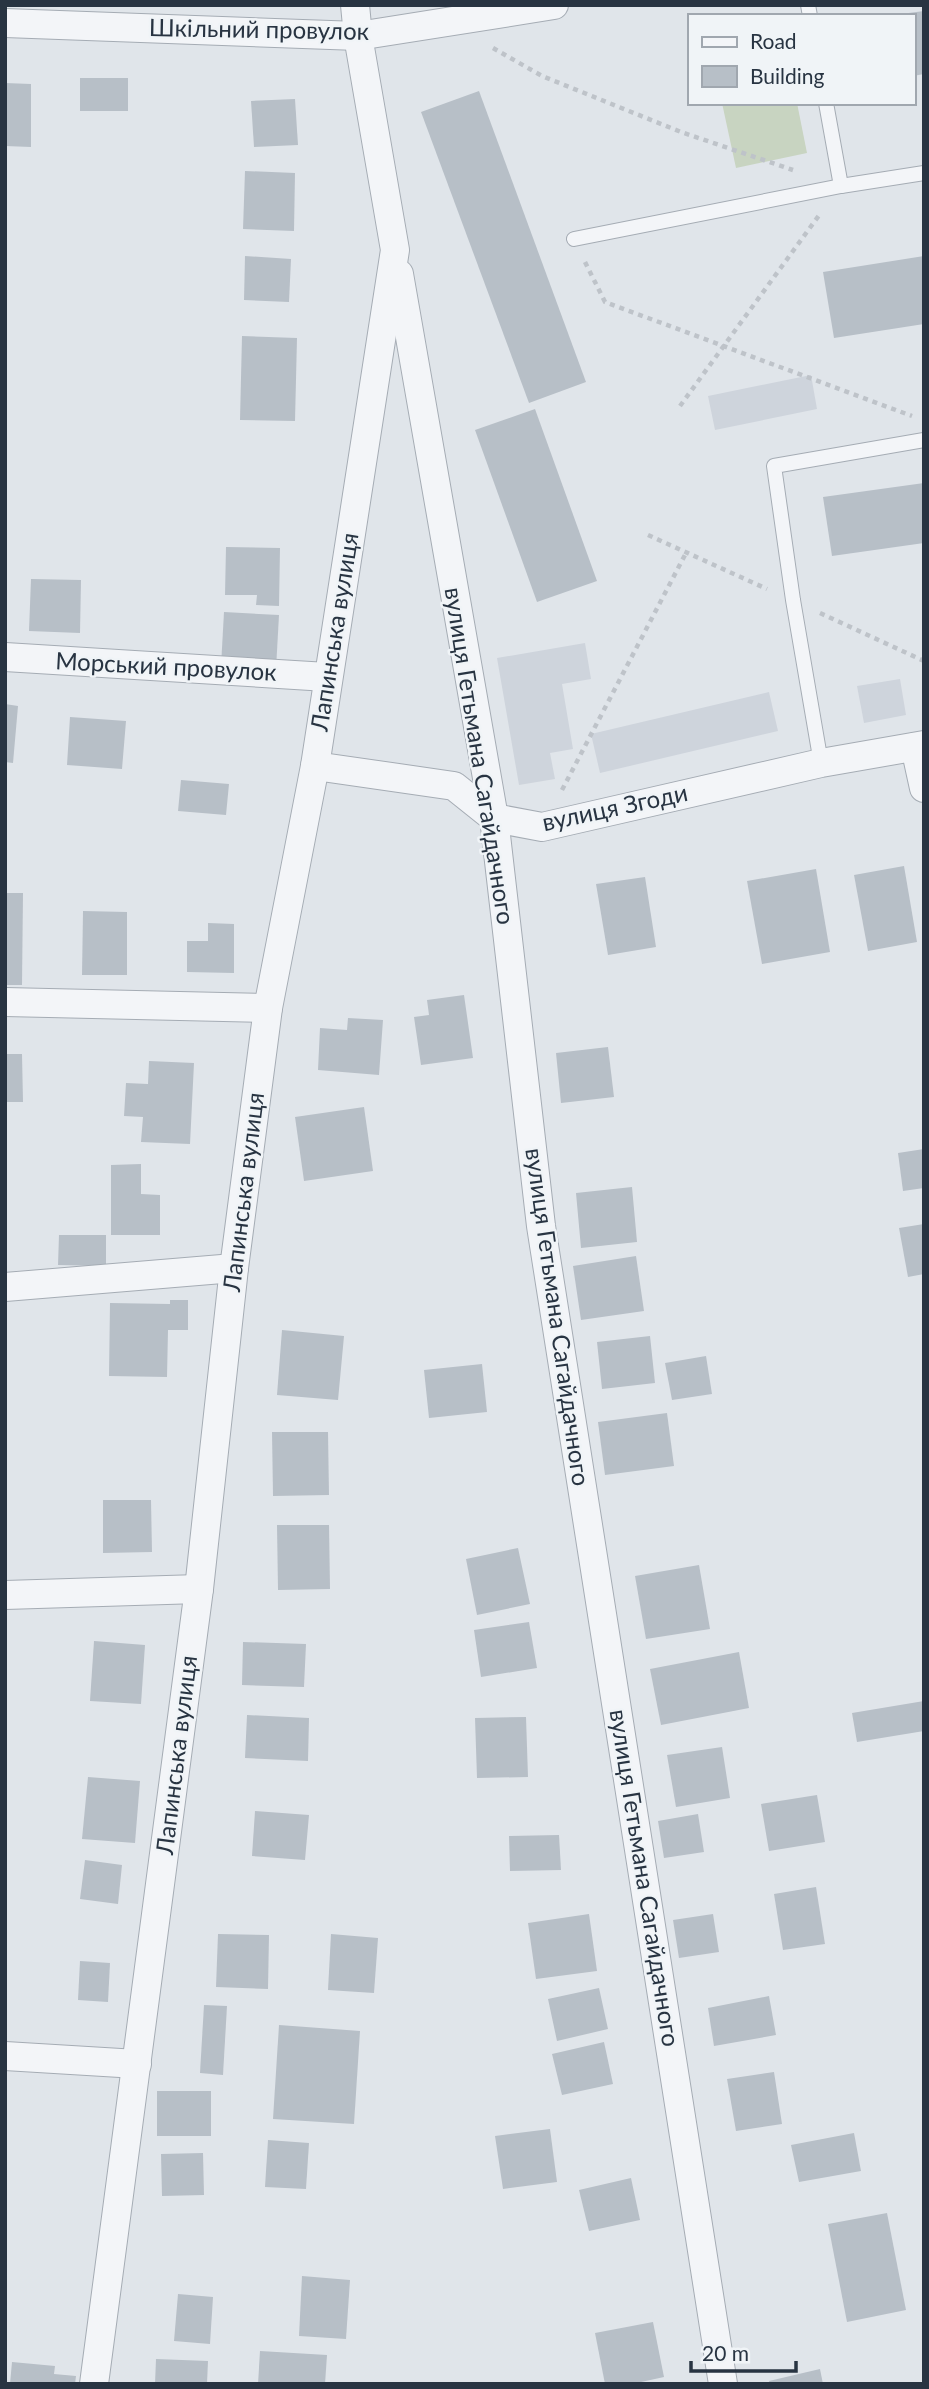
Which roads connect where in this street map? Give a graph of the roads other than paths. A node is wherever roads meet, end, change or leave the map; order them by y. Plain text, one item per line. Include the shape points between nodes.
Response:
1 (355, 5) edge
2 (554, 5) edge
3 (5, 23) edge
4 (358, 36) junction
5 (826, 105) edge
6 (924, 173) edge
7 (841, 186) junction
8 (574, 239) road end
9 (395, 250) junction
10 (924, 440) edge
11 (5, 657) edge
12 (327, 677) junction
13 (919, 746) edge
14 (821, 763) junction
15 (315, 766) junction
16 (924, 788) edge
17 (494, 818) junction
18 (5, 1002) edge
19 (268, 1008) junction
20 (234, 1268) junction
21 (5, 1287) edge
22 (199, 1589) junction
23 (5, 1595) edge
24 (5, 2056) edge
25 (137, 2064) junction
26 (94, 2384) edge
27 (723, 2384) edge

1 - 4 street, Лапинська вулиця
2 - 4 street, Шкільний провулок
3 - 4 street, Шкільний провулок
4 - 9 street, Лапинська вулиця
5 - 7 lane
6 - 7 lane
7 - 8 lane
9 - 12 street, Лапинська вулиця
9 - 17 street, вулиця Гетьмана Сагайдачного
10 - 14 lane via 774,466
11 - 12 street, Морський провулок
12 - 15 street, Лапинська вулиця
13 - 14 street, вулиця Згоди
13 - 16 street
14 - 17 street, вулиця Згоди via 542,828
15 - 17 street, вулиця Згоди via 454,786
15 - 19 street, Лапинська вулиця
17 - 27 street, вулиця Гетьмана Сагайдачного via 541,1226
18 - 19 street
19 - 20 street, Лапинська вулиця
20 - 21 street
20 - 22 street, Лапинська вулиця
22 - 23 street
22 - 25 street, Лапинська вулиця
24 - 25 street
25 - 26 street, Лапинська вулиця

